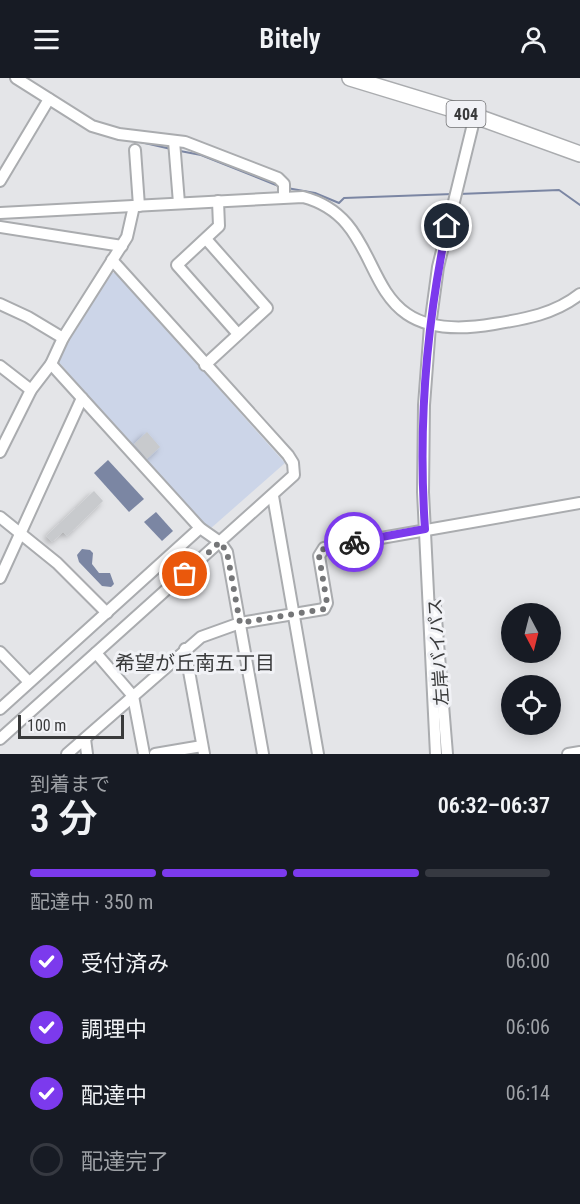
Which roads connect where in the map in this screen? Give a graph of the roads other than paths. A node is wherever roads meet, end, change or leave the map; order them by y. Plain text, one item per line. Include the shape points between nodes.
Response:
1 (16, 78) edge
2 (344, 78) edge
3 (354, 79) edge
4 (49, 99) junction
5 (475, 116) junction
6 (174, 141) junction
7 (135, 150) dead end
8 (580, 154) edge
9 (0, 181) edge
10 (284, 196) junction
11 (218, 201) junction
12 (179, 203) junction
13 (136, 206) junction
14 (0, 213) edge
15 (0, 227) edge
16 (206, 239) junction
17 (122, 246) junction
18 (112, 260) junction
19 (580, 294) edge
20 (0, 304) edge
21 (429, 326) junction
22 (238, 334) junction
23 (63, 338) junction
24 (51, 364) junction
25 (205, 365) junction
26 (0, 366) edge
27 (31, 390) junction
28 (82, 398) junction
29 (0, 452) edge
30 (273, 496) junction
31 (580, 503) edge
32 (0, 518) edge
33 (200, 528) junction
34 (425, 529) junction
35 (20, 534) junction
36 (220, 542) junction
37 (427, 549) junction
38 (0, 578) edge
39 (107, 613) junction
40 (294, 614) junction
41 (240, 623) junction
42 (185, 649) junction
43 (0, 652) edge
44 (96, 653) junction
45 (29, 682) junction
46 (134, 696) junction
47 (0, 709) edge
48 (0, 739) edge
49 (85, 739) junction
50 (203, 750) edge
51 (580, 752) edge
52 (68, 754) edge
53 (87, 754) edge
54 (144, 754) edge
55 (155, 754) edge
56 (263, 754) edge
57 (318, 754) edge
58 (436, 754) edge
59 (447, 754) edge
60 (568, 754) edge

1 - 4 street
2 - 3 street
3 - 5 highway, 404
4 - 6 street via 79,120 99,128
4 - 9 street
5 - 8 highway, 404
5 - 21 street, 左岸バイパス via 452,201
6 - 10 street via 204,148 278,178 284,184
6 - 12 street
7 - 13 street
10 - 11 street
10 - 21 street via 318,201 339,213 390,299
11 - 12 street
11 - 16 street via 219,226
12 - 13 street
13 - 14 street
13 - 17 street
15 - 17 street
16 - 22 street via 177,265
16 - 22 street via 267,308
17 - 18 street
18 - 23 street
18 - 25 street
19 - 21 street via 553,310 512,321 454,329
20 - 23 street
21 - 34 street, 左岸バイパス via 422,445
22 - 25 street
23 - 24 street
24 - 27 street
24 - 28 street
25 - 30 street via 291,459 294,475
26 - 27 street
27 - 29 street
28 - 33 street
28 - 35 street
30 - 36 street
30 - 40 street
31 - 34 street
32 - 35 street
33 - 36 street
33 - 39 street
34 - 37 street, 左岸バイパス
34 - 40 street via 324,548 319,556 327,603 324,609
35 - 38 street
35 - 39 street via 57,563
36 - 41 street via 227,552
36 - 44 street
37 - 58 street, 左岸バイパス
37 - 59 street, 左岸バイパス
39 - 45 street
40 - 41 street
40 - 57 street
41 - 42 street via 209,633
41 - 56 street
42 - 46 street
42 - 50 street
43 - 45 street
44 - 46 street
44 - 48 street
45 - 47 street
46 - 49 street
46 - 54 street
49 - 52 street
49 - 53 street
50 - 55 street
51 - 60 street

